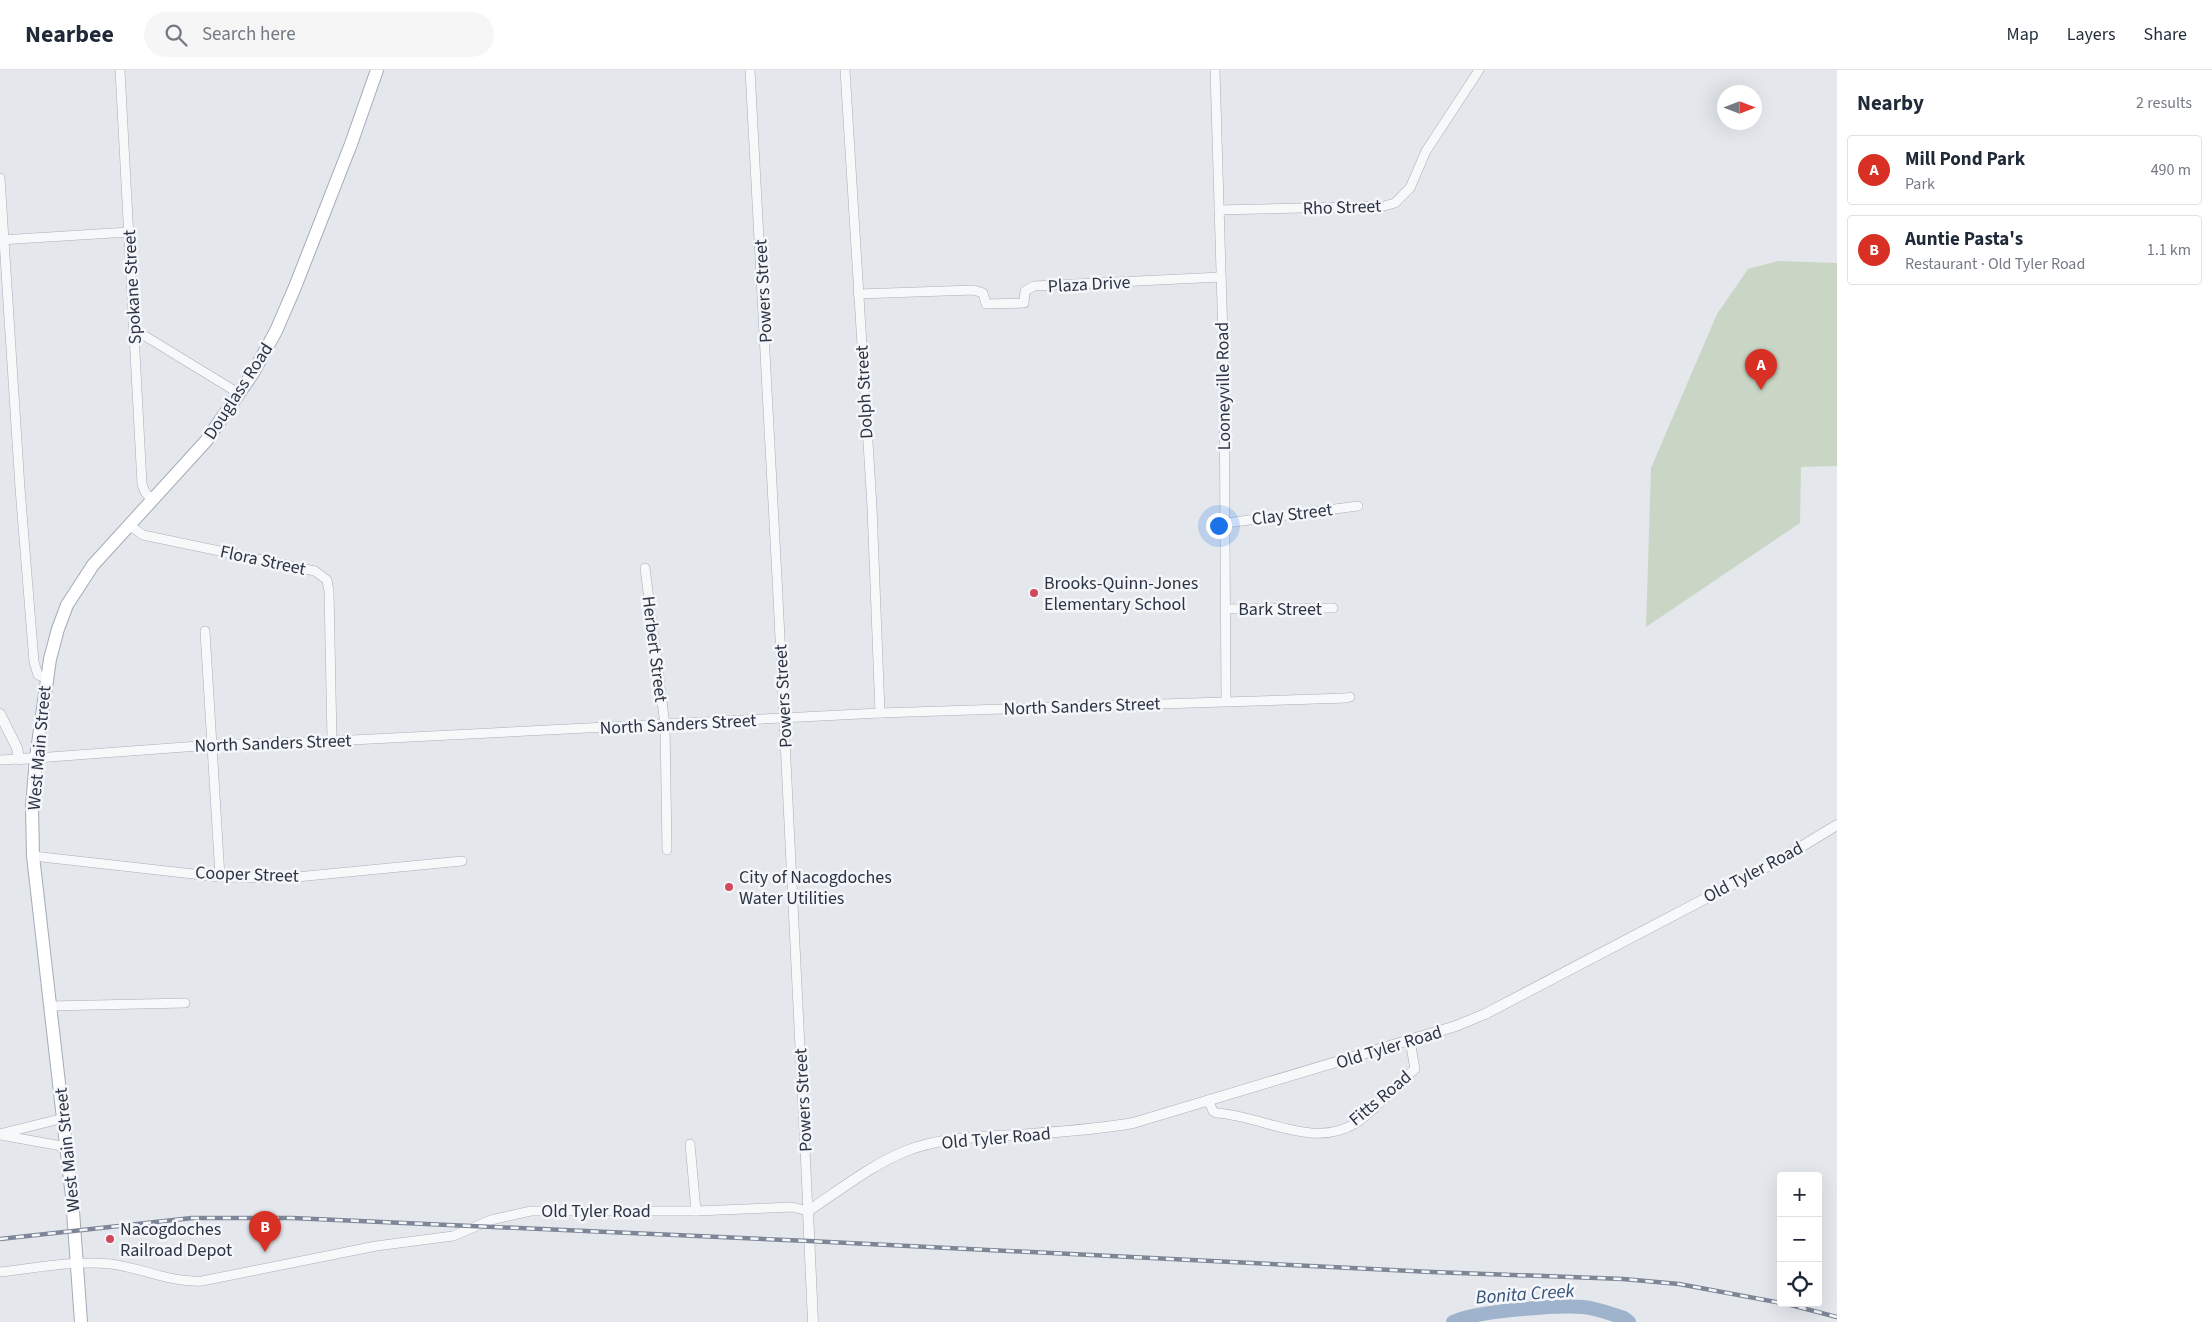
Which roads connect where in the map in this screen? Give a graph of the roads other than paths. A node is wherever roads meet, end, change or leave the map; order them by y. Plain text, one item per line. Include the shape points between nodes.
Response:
1 (120, 70) edge
2 (377, 70) edge
3 (750, 70) edge
4 (845, 70) edge
5 (1215, 70) edge
6 (1479, 70) edge
7 (0, 178) edge
8 (1219, 210) junction
9 (129, 232) junction
10 (2, 240) edge
11 (1221, 277) junction
12 (858, 294) junction
13 (135, 335) junction
14 (240, 394) junction
15 (152, 500) junction
16 (1358, 506) dead end
17 (1226, 523) junction
18 (129, 525) junction
19 (645, 568) dead end
20 (1333, 608) dead end
21 (1227, 609) junction
22 (205, 631) dead end
23 (47, 679) junction
24 (1350, 696) dead end
25 (1226, 701) junction
26 (0, 714) edge
27 (880, 714) junction
28 (783, 720) junction
29 (665, 725) junction
30 (332, 741) junction
31 (212, 745) junction
32 (36, 758) junction
33 (19, 759) junction
34 (0, 760) edge
35 (1837, 825) edge
36 (667, 850) dead end
37 (33, 856) junction
38 (462, 861) dead end
39 (220, 877) junction
40 (185, 1004) dead end
41 (50, 1006) junction
42 (1410, 1041) junction
43 (1208, 1100) junction
44 (64, 1118) junction
45 (0, 1134) edge
46 (690, 1144) dead end
47 (67, 1147) junction
48 (696, 1211) junction
49 (808, 1211) junction
50 (78, 1264) junction
51 (0, 1272) edge
52 (81, 1322) edge
53 (813, 1322) edge

1 - 9 street, Spokane Street
2 - 14 main road, Douglass Road via 285,312
3 - 28 street, Powers Street via 774,486
4 - 12 street, Dolph Street
5 - 8 street, Looneyville Road
6 - 8 street, Rho Street via 1426,151 1414,183 1395,203 1384,206
7 - 10 street, West Main Street
8 - 11 street, Looneyville Road
9 - 10 street
9 - 13 street, Spokane Street
10 - 23 street, West Main Street via 34,662 38,675
11 - 12 street, Plaza Drive via 1034,286 1025,291 1024,302 986,304 983,293 974,290
11 - 17 street, Looneyville Road
12 - 27 street, Dolph Street via 872,507
13 - 14 street via 145,336
13 - 15 street, Spokane Street via 142,484
14 - 15 main road, Douglass Road via 206,441
15 - 18 main road, Douglass Road
16 - 17 street, Clay Street
17 - 21 street, Looneyville Road
18 - 23 main road, Douglass Road via 93,565 67,606 58,628
18 - 30 street, Flora Street via 143,535 315,571 325,578 329,592
19 - 29 street, Herbert Street
20 - 21 street, Bark Street
21 - 25 street, Looneyville Road
22 - 31 street
23 - 32 main road, West Main Street
24 - 25 street, North Sanders Street
25 - 27 street, North Sanders Street
26 - 33 street
27 - 28 street, North Sanders Street
28 - 29 street, North Sanders Street
28 - 49 street, Powers Street
29 - 30 street, North Sanders Street
29 - 36 street, Herbert Street
30 - 31 street, North Sanders Street
31 - 32 street, North Sanders Street
31 - 39 street
32 - 33 street
32 - 37 main road, West Main Street
33 - 34 street
35 - 42 street, Old Tyler Road via 1781,859 1485,1014
37 - 39 street, Cooper Street
37 - 41 main road, West Main Street
38 - 39 street, Cooper Street via 286,878
40 - 41 street
41 - 44 main road, West Main Street
42 - 43 street, Old Tyler Road
42 - 43 street, Fitts Road via 1416,1069 1356,1123 1336,1130 1309,1134 1248,1117 1216,1113
43 - 49 street, Old Tyler Road via 1133,1123 1090,1130 959,1138 926,1144 887,1160
44 - 45 street
44 - 47 main road, West Main Street
45 - 47 street
46 - 48 street
47 - 50 main road, West Main Street
48 - 49 street, Old Tyler Road via 792,1207
48 - 50 street, Old Tyler Road via 519,1212 459,1234 376,1246 202,1281 176,1280 121,1266
49 - 53 street, Powers Street
50 - 51 street, Old Tyler Road
50 - 52 main road, West Main Street

